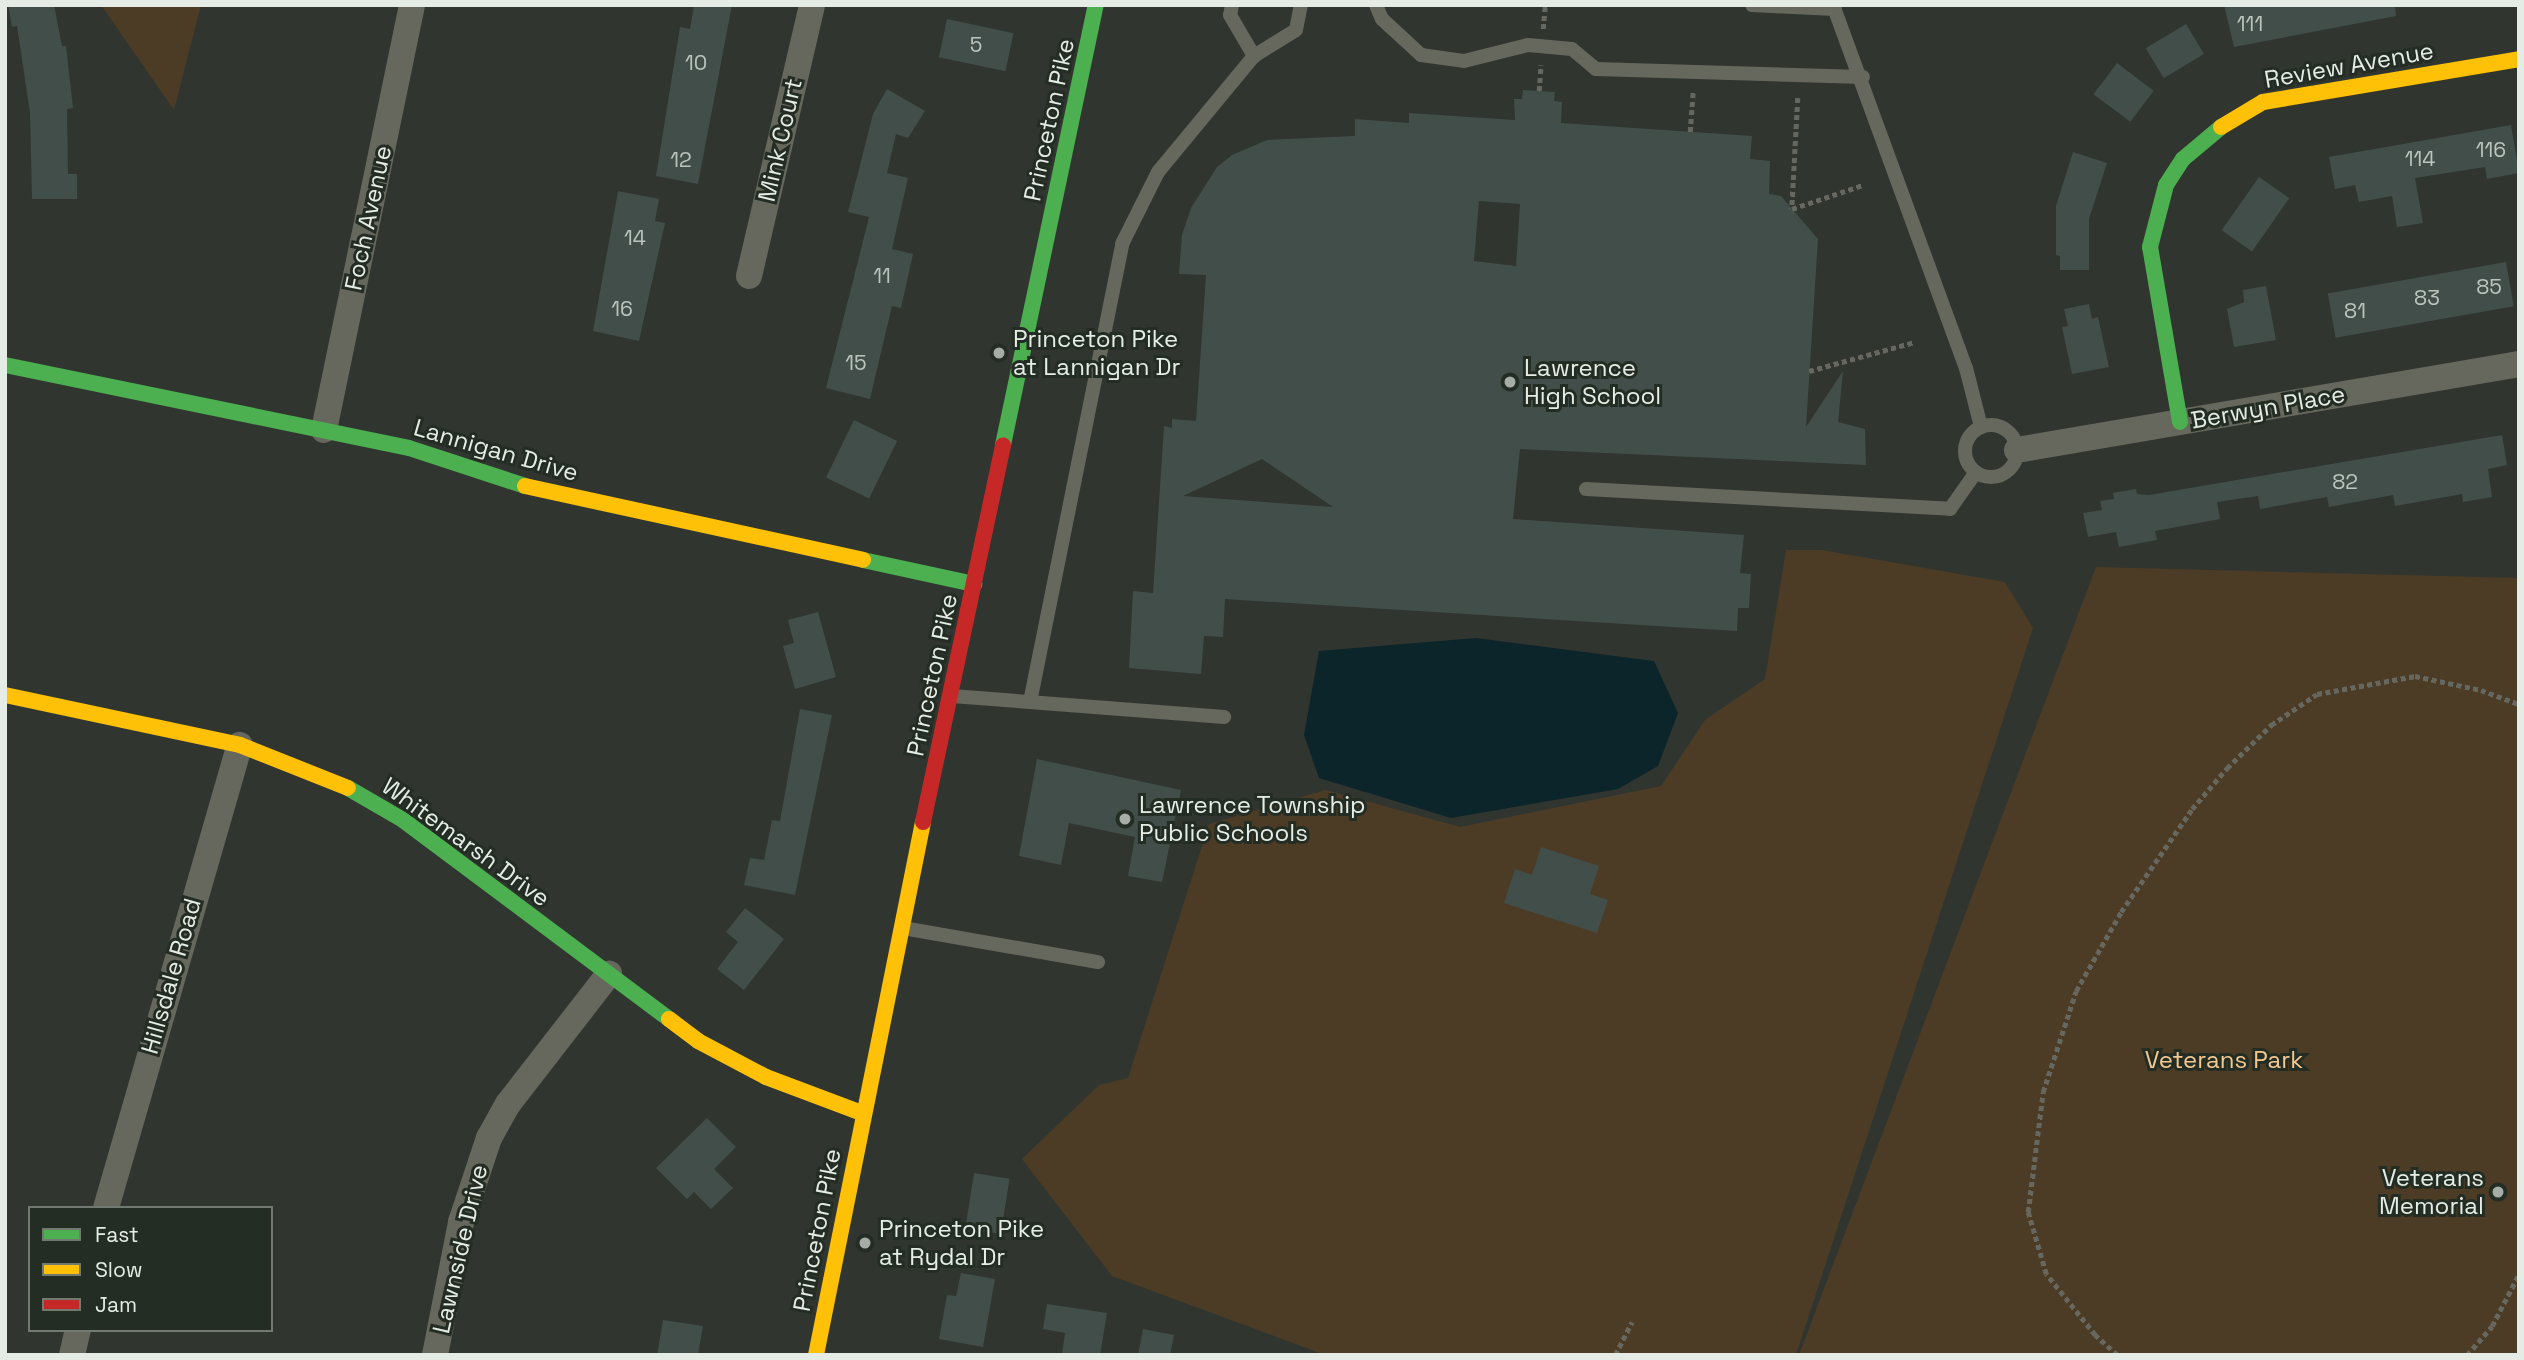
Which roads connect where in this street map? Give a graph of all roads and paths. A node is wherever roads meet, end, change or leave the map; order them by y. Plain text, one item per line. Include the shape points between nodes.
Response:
1 (412, 5) edge
2 (811, 5) edge
3 (1096, 5) edge
4 (1232, 5) edge
5 (1301, 5) edge
6 (1376, 5) edge
7 (1752, 5) edge
8 (1834, 7) edge
9 (1254, 56) junction
10 (2519, 59) edge
11 (1863, 77) junction
12 (1693, 91) dead end
13 (1798, 98) dead end
14 (1690, 132) dead end
15 (1863, 185) dead end
16 (749, 276) dead end
17 (1914, 342) dead end
18 (2519, 364) edge
19 (5, 365) edge
20 (1810, 371) dead end
21 (2180, 422) junction
22 (1981, 426) junction
23 (324, 430) junction
24 (2017, 450) junction
25 (1976, 472) junction
26 (1586, 489) dead end
27 (974, 583) junction
28 (5, 695) edge
29 (950, 695) junction
30 (1030, 702) junction
31 (2519, 704) edge
32 (1224, 717) dead end
33 (240, 745) junction
34 (901, 928) junction
35 (1098, 962) dead end
36 (609, 974) junction
37 (862, 1114) junction
38 (107, 1206) edge
39 (2519, 1274) edge
40 (1632, 1322) dead end
41 (78, 1332) edge
42 (72, 1355) edge
43 (436, 1355) edge
44 (816, 1355) edge
45 (1615, 1355) edge
46 (2117, 1355) edge
47 (2466, 1355) edge

1 - 23 street, Foch Avenue
2 - 16 street, Mink Court
3 - 27 street, Princeton Pike
4 - 9 lane via 1230,15
5 - 9 lane via 1297,30
6 - 11 lane via 1382,19 1421,55 1464,61 1528,45 1572,49 1596,69
7 - 8 lane
8 - 11 lane
9 - 30 lane via 1158,172 1122,244
10 - 21 street, Review Avenue via 2263,102 2215,129 2183,159 2166,185 2150,247
11 - 22 lane via 1966,368
12 - 14 path
13 - 15 path via 1792,209
17 - 20 path
18 - 21 street, Berwyn Place
19 - 23 street, Lannigan Drive
21 - 24 street, Berwyn Place
22 - 24 lane via 2005,429
22 - 25 lane via 1969,437 1964,452
23 - 27 street, Lannigan Drive via 409,448 524,486
24 - 25 lane via 2007,472 1991,477
25 - 26 lane via 1950,509
27 - 29 street, Princeton Pike
28 - 33 street, Whitemarsh Drive
29 - 30 lane
29 - 34 street, Princeton Pike
30 - 32 lane
31 - 46 path via 2482,690 2415,676 2317,694 2271,725 2227,768 2192,809 2120,912 2076,991 2043,1092 2028,1212 2046,1274
33 - 36 street, Whitemarsh Drive via 304,767 404,820
33 - 38 street, Hillsdale Road
34 - 35 lane
34 - 37 street, Princeton Pike
36 - 37 street, Whitemarsh Drive via 716,1052
36 - 43 street, Lawnside Drive via 508,1104 489,1138 464,1212
37 - 44 street, Princeton Pike
39 - 47 path via 2492,1326
40 - 45 path
41 - 42 street

